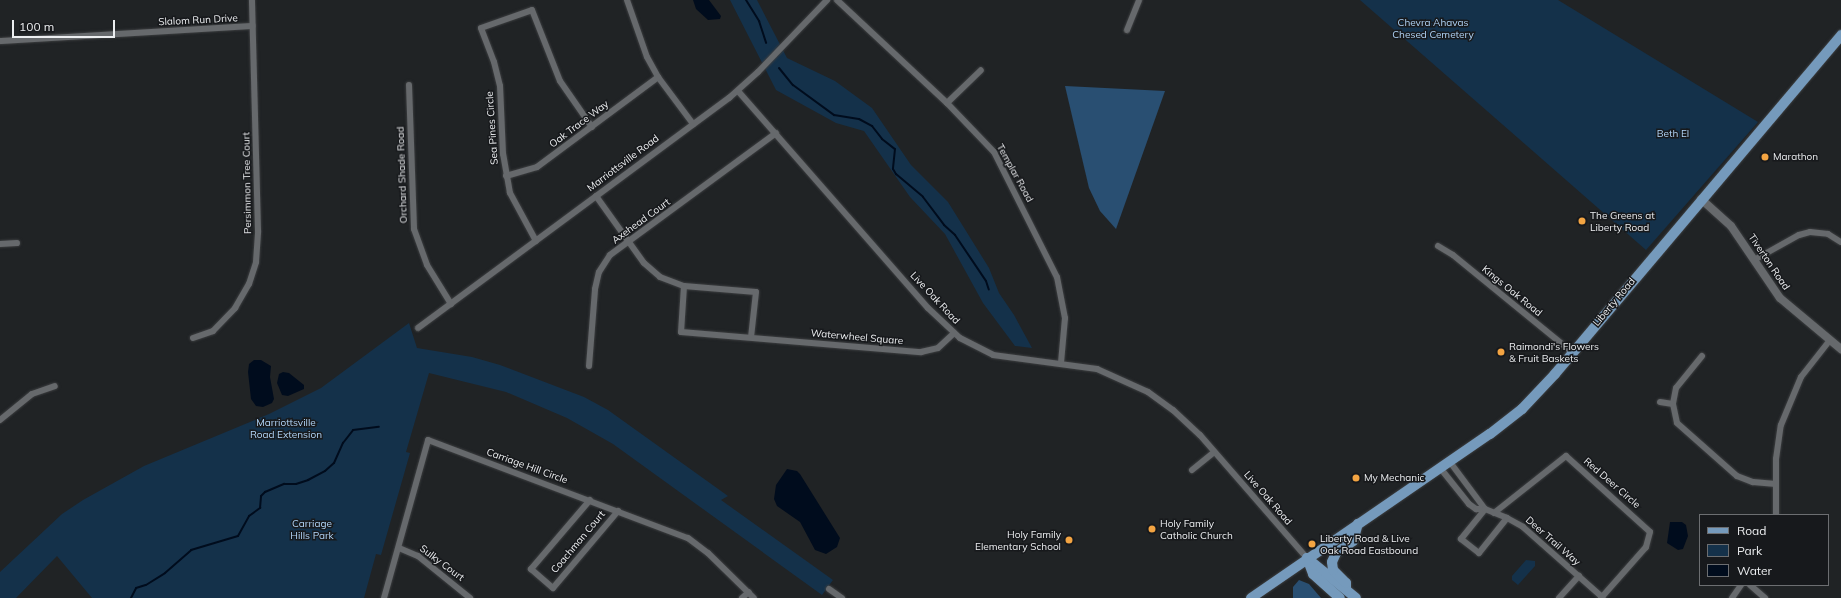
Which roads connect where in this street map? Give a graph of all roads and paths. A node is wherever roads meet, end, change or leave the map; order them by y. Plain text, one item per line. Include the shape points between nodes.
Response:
1 (252, 0) edge
2 (626, 0) edge
3 (827, 0) edge
4 (837, 0) edge
5 (1139, 0) edge
6 (253, 26) junction
7 (1127, 30) dead end
8 (1841, 35) edge
9 (0, 41) edge
10 (981, 70) dead end
11 (658, 77) junction
12 (409, 85) dead end
13 (738, 91) junction
14 (947, 103) junction
15 (693, 124) junction
16 (592, 127) junction
17 (776, 133) junction
18 (506, 176) junction
19 (596, 196) junction
20 (1701, 199) junction
21 (536, 241) junction
22 (17, 242) dead end
23 (628, 242) junction
24 (1841, 242) edge
25 (0, 244) edge
26 (1438, 246) dead end
27 (1754, 260) junction
28 (684, 286) junction
29 (451, 304) junction
30 (418, 328) dead end
31 (954, 333) junction
32 (752, 337) junction
33 (193, 338) dead end
34 (1830, 340) junction
35 (1841, 349) edge
36 (1572, 352) junction
37 (1702, 356) dead end
38 (1061, 363) junction
39 (589, 366) dead end
40 (55, 386) dead end
41 (1660, 402) dead end
42 (1673, 404) junction
43 (0, 420) edge
44 (1214, 452) junction
45 (1450, 462) junction
46 (1441, 468) junction
47 (1192, 470) dead end
48 (1776, 484) junction
49 (590, 500) junction
50 (1485, 509) junction
51 (618, 511) junction
52 (1494, 513) junction
53 (1776, 514) edge
54 (1507, 518) junction
55 (1358, 524) junction
56 (399, 548) junction
57 (1308, 558) junction
58 (1579, 576) junction
59 (1740, 586) edge
60 (1751, 586) edge
61 (829, 589) dead end
62 (1346, 589) junction
63 (749, 592) junction
64 (1601, 597) edge
65 (384, 598) edge
66 (470, 598) edge
67 (742, 598) edge
68 (754, 598) edge
69 (842, 598) edge
70 (1251, 598) edge
71 (1340, 598) edge
72 (1356, 598) edge
73 (1559, 598) edge
74 (1732, 598) edge
75 (1765, 598) edge

1 - 6 street, Persimmon Tree Court
2 - 11 street via 647,57
3 - 13 street, Marriottsville Road
4 - 14 street, Templar Road
5 - 7 street
6 - 9 street, Slalom Run Drive
6 - 33 street, Persimmon Tree Court via 258,232 256,262 249,284 234,308 213,331
8 - 20 main road, Liberty Road
10 - 14 street
11 - 15 street
11 - 16 street, Oak Trace Way
12 - 29 street, Orchard Shade Road via 414,229 427,266
13 - 15 street, Marriottsville Road
13 - 17 street, Live Oak Road
14 - 38 street, Templar Road via 994,152 1057,277 1065,318
15 - 19 street, Marriottsville Road
16 - 18 street, Oak Trace Way via 537,167
16 - 18 street, Sea Pines Circle via 560,81 532,10 481,28 500,86
17 - 23 street, Axehead Court
17 - 31 street, Live Oak Road via 928,308
18 - 21 street, Sea Pines Circle via 518,212
19 - 21 street, Marriottsville Road
19 - 23 street
20 - 27 street, Tiverton Road via 1731,226
20 - 36 main road, Liberty Road
21 - 29 street, Marriottsville Road
22 - 25 street
23 - 28 street via 644,263 660,277
23 - 39 street, Axehead Court via 610,255 599,272 595,289
24 - 27 street via 1828,234 1810,232 1799,235
26 - 36 street, Kings Oak Road via 1453,255
27 - 34 street, Tiverton Road via 1780,298
28 - 32 street, Waterwheel Square via 681,332
28 - 32 street via 756,292
29 - 30 street, Marriottsville Road
31 - 32 street, Waterwheel Square via 938,348 921,352
31 - 38 street, Live Oak Road via 975,348 993,355
34 - 35 street, Tiverton Road
34 - 48 street via 1801,377 1787,407 1778,441
36 - 45 main road, Liberty Road via 1518,412
37 - 42 street via 1676,388
38 - 44 street, Live Oak Road via 1097,369 1148,392 1185,420
40 - 43 street via 32,394
41 - 42 street
42 - 48 street via 1677,423 1728,470 1744,479
44 - 47 street
44 - 57 street, Live Oak Road
45 - 46 main road, Liberty Road
45 - 50 street, Deer Trail Way
46 - 50 street, Deer Trail Way via 1469,504 1476,509
46 - 55 main road, Liberty Road
48 - 53 street
49 - 51 street, Carriage Hill Circle
49 - 51 street, Coachman Court via 531,569 552,588
49 - 56 street, Carriage Hill Circle via 428,440
50 - 52 street, Deer Trail Way
50 - 54 street via 1461,539 1479,553
51 - 63 street, Carriage Hill Circle via 688,538 708,553
52 - 54 street, Deer Trail Way
52 - 64 street, Red Deer Circle via 1566,456 1650,532 1646,547
54 - 58 street, Deer Trail Way via 1523,527
55 - 57 main road, Liberty Road
55 - 62 main road via 1353,540 1336,553 1332,562 1333,570 1346,583
56 - 65 street, Carriage Hill Circle
56 - 66 street, Sulky Court via 418,556
57 - 62 main road
57 - 70 main road, Liberty Road
57 - 71 main road via 1313,574
58 - 64 street, Deer Trail Way
58 - 73 street
59 - 74 street
60 - 75 street
61 - 69 street
62 - 72 main road
63 - 67 street
63 - 68 street, Carriage Hill Circle

